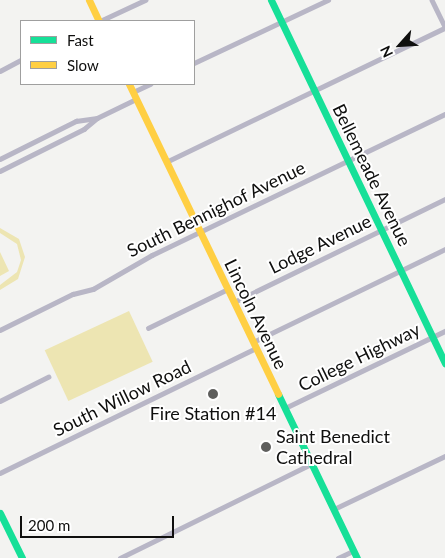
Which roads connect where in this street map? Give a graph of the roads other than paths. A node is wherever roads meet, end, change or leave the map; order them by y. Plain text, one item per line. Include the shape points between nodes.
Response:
1 (89, 0) edge
2 (146, 0) edge
3 (271, 0) edge
4 (328, 0) edge
5 (432, 0) edge
6 (99, 20) edge
7 (102, 20) edge
8 (281, 22) junction
9 (445, 28) edge
10 (20, 61) edge
11 (195, 63) edge
12 (0, 71) edge
13 (129, 85) edge
14 (149, 85) edge
15 (315, 91) junction
16 (134, 95) junction
17 (445, 114) edge
18 (97, 118) junction
19 (0, 159) edge
20 (348, 160) junction
21 (166, 162) junction
22 (0, 171) edge
23 (445, 199) edge
24 (381, 229) junction
25 (200, 232) junction
26 (445, 249) edge
27 (401, 270) junction
28 (228, 289) junction
29 (234, 302) junction
30 (148, 328) dead end
31 (0, 330) edge
32 (445, 332) edge
33 (433, 337) junction
34 (254, 345) junction
35 (445, 363) edge
36 (48, 377) dead end
37 (0, 401) edge
38 (285, 408) junction
39 (445, 456) edge
40 (312, 464) junction
41 (0, 473) edge
42 (334, 510) junction
43 (0, 513) edge
44 (353, 551) junction
45 (22, 558) edge
46 (120, 558) edge
47 (338, 558) edge
48 (357, 558) edge

1 - 6 street
2 - 7 street
3 - 8 street, Bellemeade Avenue
4 - 8 street
5 - 9 street
8 - 11 street
8 - 15 street, Bellemeade Avenue
9 - 15 street
10 - 12 street
13 - 16 street, Lincoln Avenue
14 - 16 street
15 - 20 street, Bellemeade Avenue
15 - 21 street
16 - 18 street
16 - 21 street, Lincoln Avenue
17 - 20 street, South Bennighof Avenue
18 - 19 street via 76,121
18 - 22 street via 84,129
20 - 24 street, Bellemeade Avenue
20 - 25 street, South Bennighof Avenue
21 - 25 street, Lincoln Avenue
23 - 24 street, Lodge Avenue
24 - 27 street, Bellemeade Avenue
24 - 29 street, Lodge Avenue
25 - 28 street, Lincoln Avenue
25 - 31 street, South Bennighof Avenue via 115,274 93,289 73,294
26 - 27 street, South Willow Road
27 - 33 street, Bellemeade Avenue
27 - 34 street, South Willow Road
28 - 29 street, Lincoln Avenue
28 - 30 street
29 - 34 street, Lincoln Avenue
32 - 33 street, College Highway
33 - 35 street, Bellemeade Avenue
33 - 38 street, College Highway
34 - 38 street, Lincoln Avenue
34 - 41 street, South Willow Road
36 - 37 street
38 - 40 street, Lincoln Avenue
39 - 42 street
40 - 42 street, Lincoln Avenue
40 - 46 street
42 - 44 street, Lincoln Avenue
43 - 45 street
44 - 47 street
44 - 48 street, Lincoln Avenue

